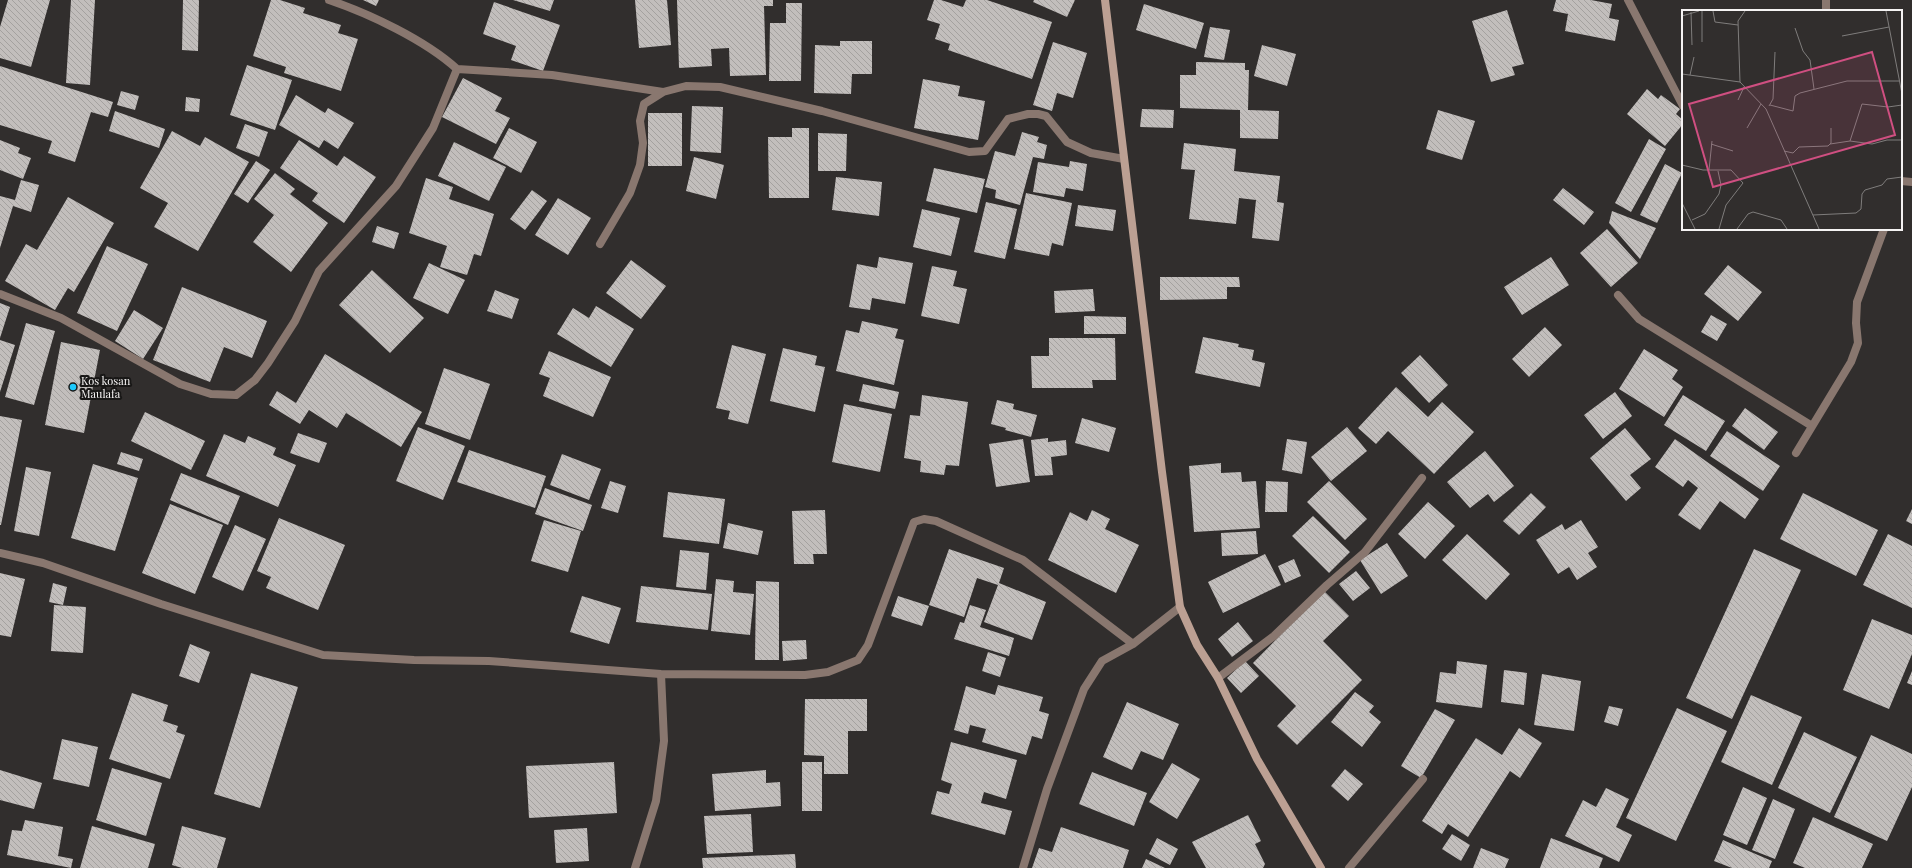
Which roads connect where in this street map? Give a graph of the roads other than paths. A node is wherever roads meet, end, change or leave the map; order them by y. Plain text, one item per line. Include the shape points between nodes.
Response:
1 (329, 0) edge
2 (1105, 0) edge
3 (1628, 0) edge
4 (457, 69) junction
5 (663, 92) junction
6 (1682, 104) edge
7 (1124, 159) junction
8 (1902, 181) edge
9 (1912, 182) edge
10 (1884, 230) edge
11 (600, 244) dead end
12 (0, 294) edge
13 (1618, 295) dead end
14 (1812, 426) junction
15 (1796, 453) dead end
16 (1422, 478) dead end
17 (0, 553) edge
18 (1180, 607) junction
19 (1132, 644) junction
20 (661, 674) junction
21 (1218, 678) junction
22 (1423, 779) dead end
23 (635, 868) edge
24 (1023, 868) edge
25 (1321, 868) edge
26 (1349, 868) edge

1 - 4 street via 360,10 441,54
2 - 7 street
3 - 6 street
4 - 5 street via 552,75
4 - 12 street via 433,128 396,186 319,271 294,321 268,363 255,380 236,395 210,394 180,384 61,318
5 - 7 street via 686,86 720,87 822,111 973,153 986,151 1008,119 1038,114 1046,116 1067,142 1091,153
5 - 11 street via 644,104 640,121 643,143 640,165 630,193
7 - 18 street
8 - 9 street
10 - 14 street via 1857,302 1856,349 1851,362
13 - 14 street via 1639,319
14 - 15 street
16 - 21 street via 1365,552 1274,636
17 - 20 street via 43,563 161,604 323,655 489,661
18 - 19 street
18 - 21 street via 1197,645
19 - 20 street via 1023,560 936,521 924,519 914,522 868,645 858,660 828,672 805,675
19 - 24 street via 1102,661 1084,689 1047,789
20 - 23 street via 664,741 656,800
21 - 25 street via 1258,759
22 - 26 street

